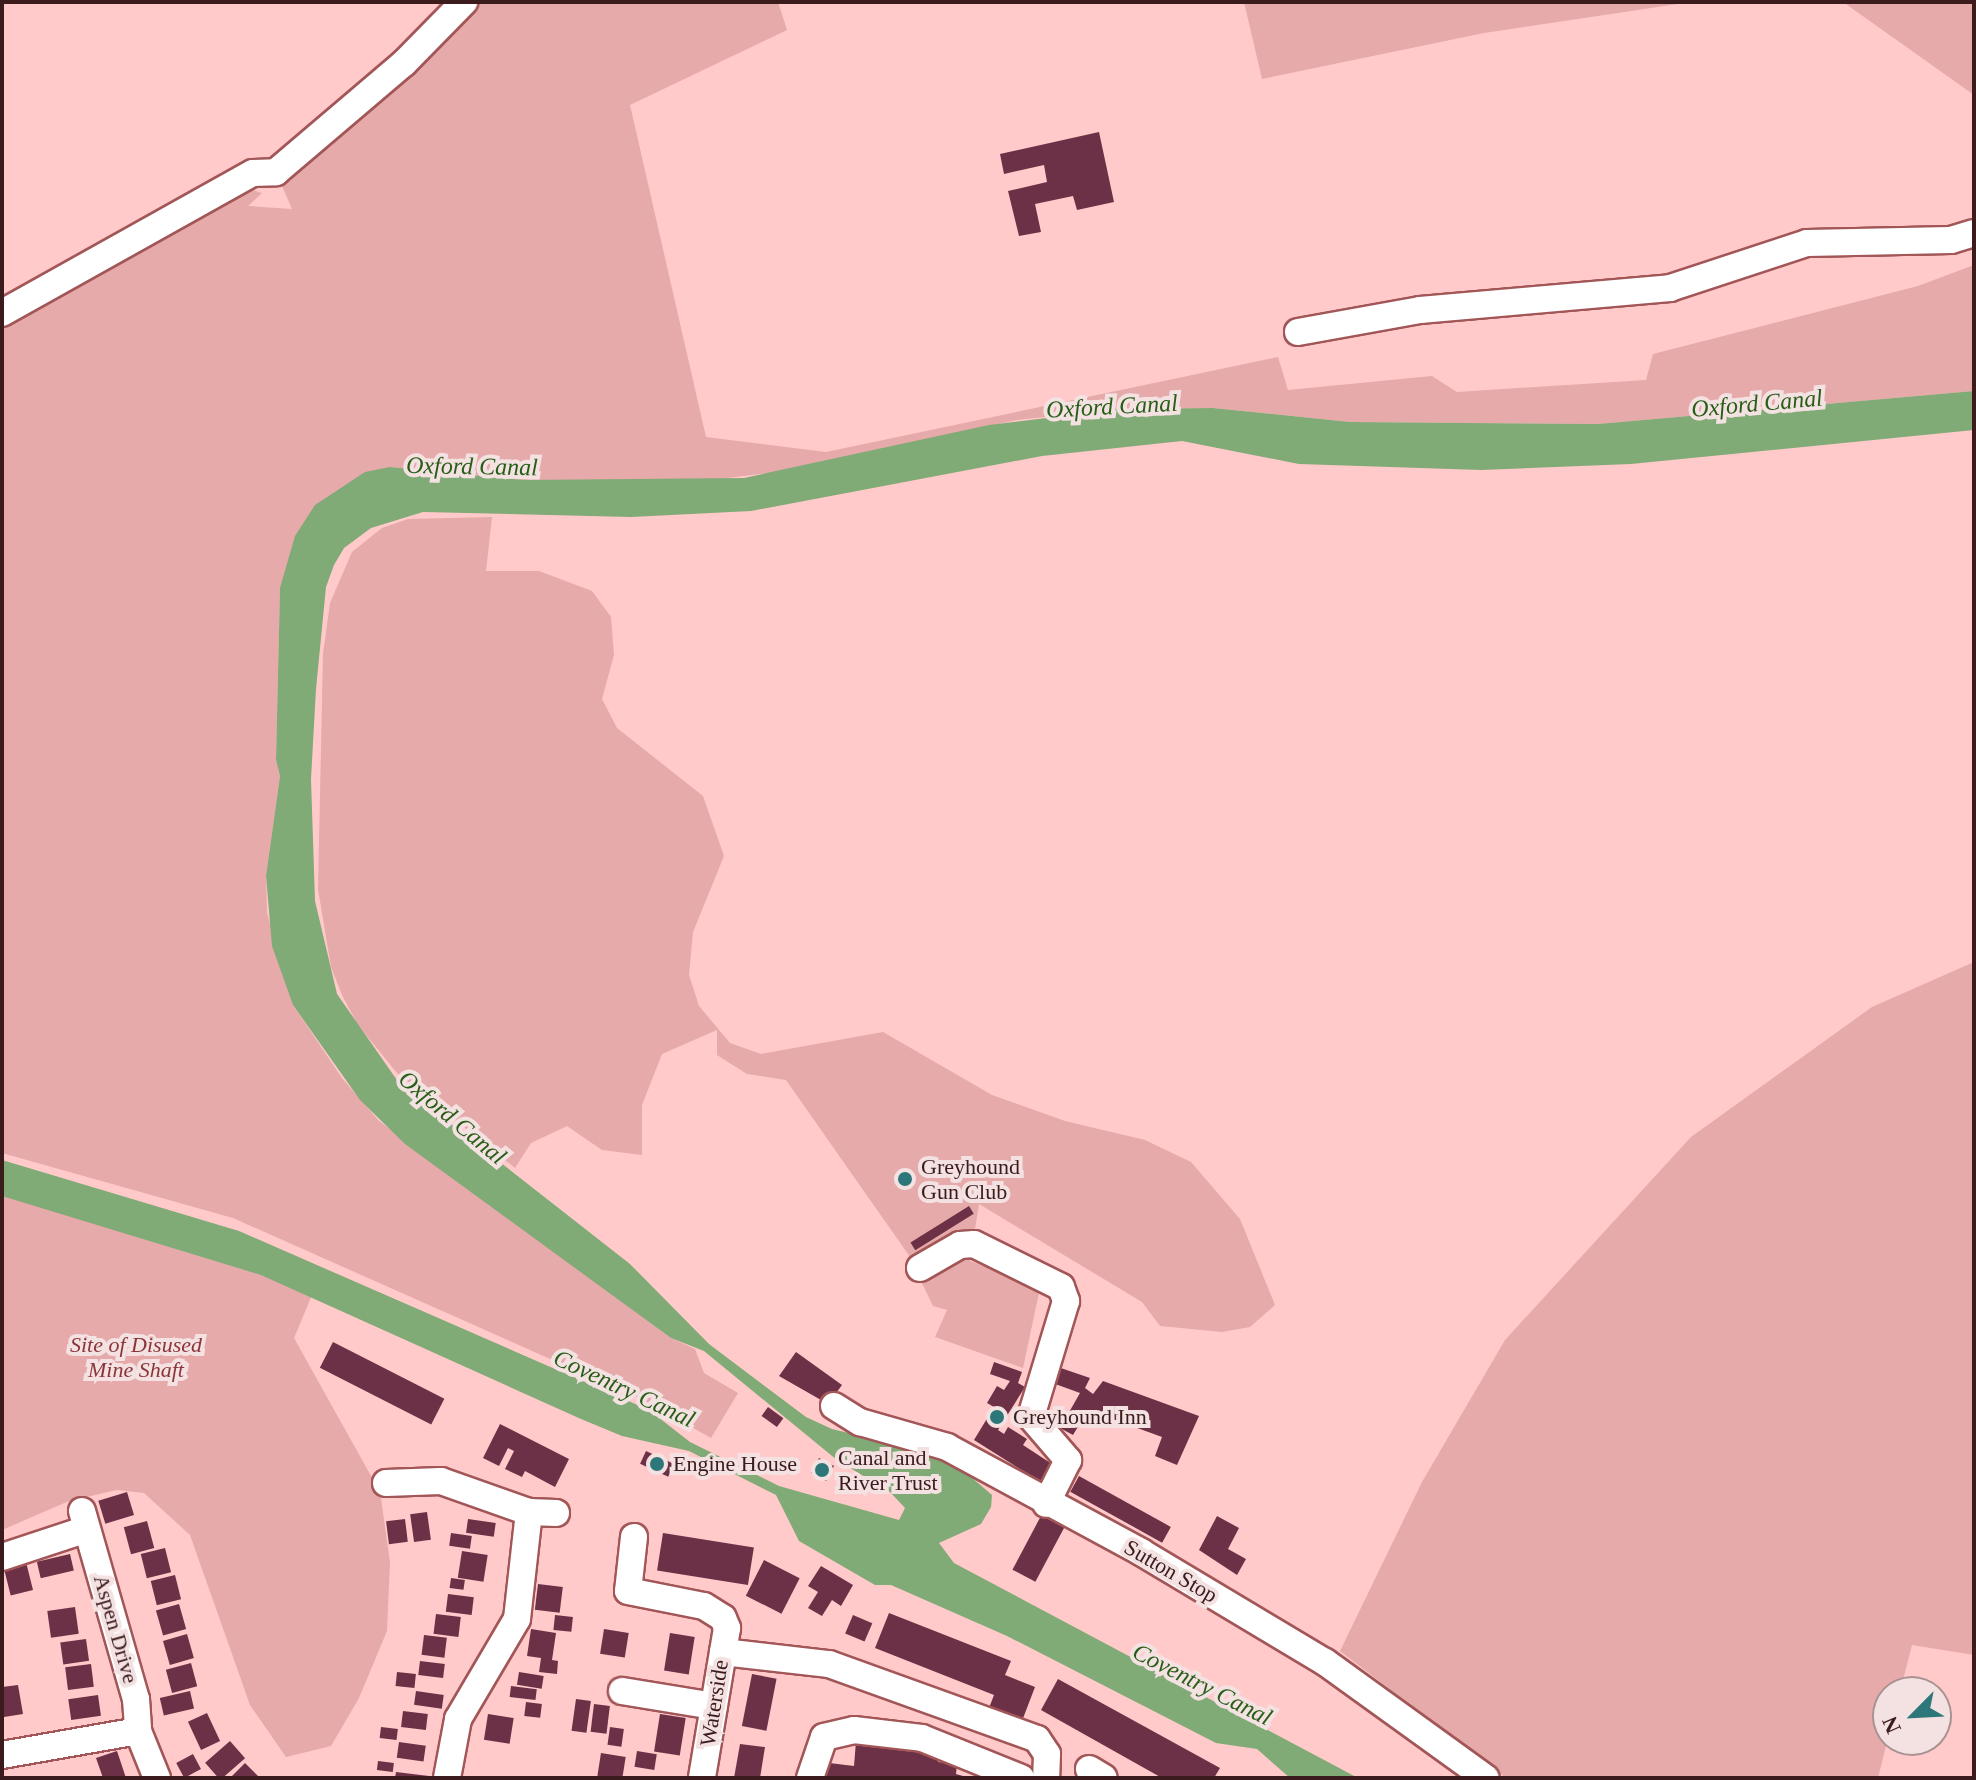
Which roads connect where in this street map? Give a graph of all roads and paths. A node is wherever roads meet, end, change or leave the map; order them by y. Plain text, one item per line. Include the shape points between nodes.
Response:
1 (464, 2) edge
2 (1974, 233) edge
3 (2, 313) edge
4 (1298, 332) dead end
5 (920, 1268) dead end
6 (834, 1406) dead end
7 (386, 1483) dead end
8 (1046, 1504) junction
9 (634, 1537) dead end
10 (2, 1557) edge
11 (725, 1640) junction
12 (622, 1691) dead end
13 (714, 1706) junction
14 (138, 1731) junction
15 (2, 1755) edge
16 (1047, 1772) edge
17 (157, 1778) edge
18 (447, 1778) edge
19 (702, 1778) edge
20 (810, 1778) edge
21 (1021, 1778) edge
22 (1486, 1778) edge

1 - 3 street via 404,63 276,172 253,173
2 - 4 street via 1951,240 1807,243 1670,288 1420,310
5 - 8 street via 960,1245 974,1244 1061,1287 1066,1301 1031,1417 1068,1460
6 - 8 street, Sutton Stop via 860,1422 938,1443
7 - 18 street via 441,1481 542,1512 517,1619 458,1719
8 - 22 street, Sutton Stop via 1141,1552 1325,1662
9 - 11 street via 628,1591 704,1606 723,1618
10 - 14 street, Aspen Drive via 84,1520 136,1699
11 - 13 street, Waterside
11 - 16 street via 775,1658 829,1664 1037,1739
12 - 13 street
13 - 19 street, Waterside
14 - 15 street
14 - 17 street, Aspen Drive
20 - 21 street via 824,1737 854,1730 922,1738

